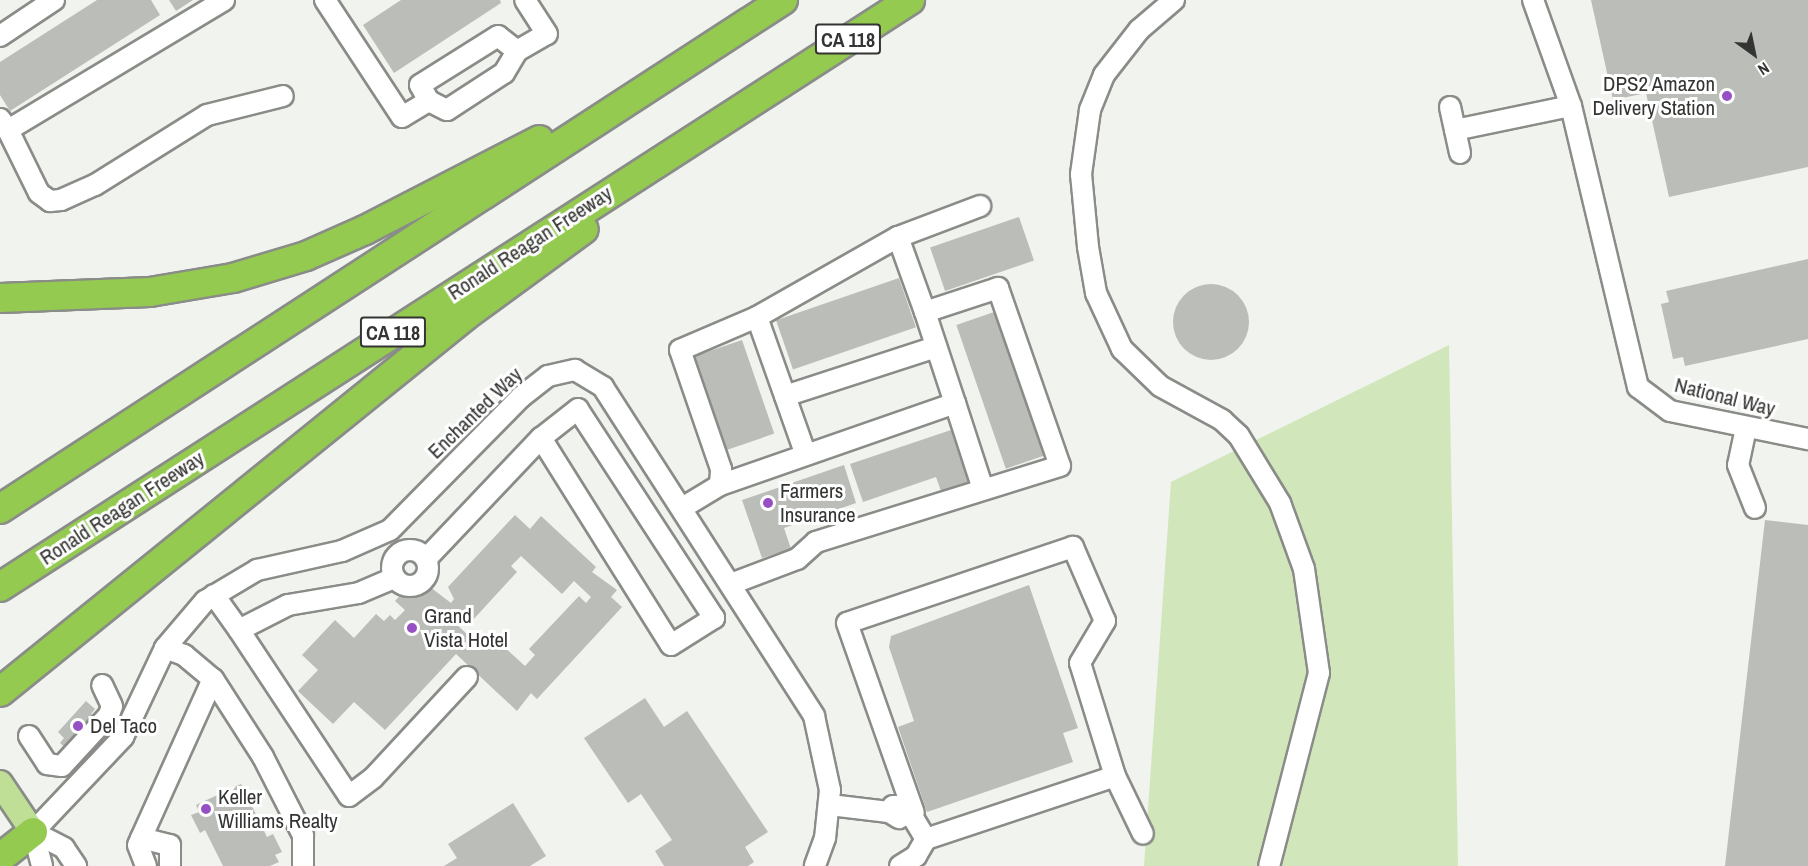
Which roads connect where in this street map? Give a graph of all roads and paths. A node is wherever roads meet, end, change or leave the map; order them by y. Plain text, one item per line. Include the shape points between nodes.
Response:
1 (54, 0) edge
2 (224, 0) edge
3 (325, 0) edge
4 (525, 0) edge
5 (783, 0) edge
6 (910, 0) edge
7 (1174, 0) edge
8 (1533, 0) edge
9 (0, 36) edge
10 (707, 50) junction
11 (517, 51) junction
12 (786, 77) junction
13 (283, 96) dead end
14 (429, 101) junction
15 (1571, 106) junction
16 (1450, 107) dead end
17 (4, 124) edge
18 (1455, 130) junction
19 (1460, 153) dead end
20 (980, 206) dead end
21 (898, 237) junction
22 (0, 298) edge
23 (925, 312) junction
24 (757, 317) junction
25 (936, 347) junction
26 (785, 396) junction
27 (955, 403) junction
28 (1746, 428) junction
29 (541, 438) junction
30 (1808, 439) edge
31 (806, 455) junction
32 (720, 484) junction
33 (983, 489) junction
34 (682, 508) junction
35 (1755, 508) dead end
36 (0, 509) edge
37 (390, 530) junction
38 (400, 552) junction
39 (426, 559) junction
40 (394, 578) junction
41 (731, 584) junction
42 (4, 586) edge
43 (214, 595) junction
44 (239, 630) junction
45 (165, 648) junction
46 (467, 677) dead end
47 (213, 679) junction
48 (102, 685) dead end
49 (0, 692) edge
50 (29, 736) dead end
51 (1115, 776) junction
52 (0, 783) edge
53 (830, 805) junction
54 (914, 813) junction
55 (33, 832) junction
56 (1143, 834) dead end
57 (141, 838) junction
58 (926, 839) junction
59 (0, 858) edge
60 (818, 859) edge
61 (42, 866) edge
62 (76, 866) edge
63 (146, 866) edge
64 (170, 866) edge
65 (303, 866) edge
66 (900, 866) edge
67 (1269, 866) edge

1 - 9 street
2 - 17 street
3 - 14 street via 402,117
4 - 11 street via 547,34
5 - 10 highway
6 - 12 highway, Ronald Reagan Freeway / CA 118
7 - 67 street via 1117,57 1104,75 1090,110 1081,174 1088,247 1096,293 1122,349 1160,386 1222,420 1239,436 1280,503 1304,569 1319,674
8 - 15 street
10 - 22 highway via 366,230 306,256 233,278 150,292
10 - 36 highway
11 - 14 street via 504,73 447,110
11 - 14 street via 498,36 420,85
12 - 42 highway, Ronald Reagan Freeway / CA 118
12 - 49 highway via 465,316
13 - 17 street via 207,114 95,185 61,201 50,201 39,193
15 - 18 street
15 - 28 street, National Way via 1638,387 1670,411
16 - 18 street
18 - 19 street
20 - 21 street
21 - 23 street
21 - 24 street
23 - 25 street
23 - 33 street via 998,288 1060,466
24 - 26 street
24 - 32 street via 680,350 721,469
25 - 26 street
25 - 27 street
26 - 31 street
27 - 31 street
27 - 33 street
28 - 30 street, National Way
28 - 35 street via 1738,465
29 - 29 street via 671,645 714,618 578,409
29 - 39 street
31 - 32 street
32 - 34 street
33 - 41 street via 816,542 797,559
34 - 37 street, Enchanted Way via 603,387 586,373 565,370 521,396
34 - 41 street, Enchanted Way
37 - 38 street
37 - 43 street, Enchanted Way via 342,551 257,570
38 - 39 street via 411,549
38 - 40 street via 391,567
39 - 40 street via 426,577 417,585 404,585
40 - 44 street via 359,593 288,605
41 - 53 street, Enchanted Way via 814,716 829,765
43 - 44 street
43 - 45 street, Enchanted Way
44 - 46 street via 349,795 373,778
45 - 47 street via 184,655
45 - 55 street, Enchanted Way via 123,737
47 - 57 street
47 - 65 street via 262,757 303,835
48 - 50 street via 112,706 109,715 62,766 47,764
51 - 54 street via 1080,663 1105,621 1073,547 847,623
51 - 56 street
51 - 58 street
52 - 55 main road
53 - 54 street via 889,812 893,806 906,806
53 - 60 street, Enchanted Way
54 - 58 street
55 - 59 highway
55 - 61 street
55 - 62 street via 64,849
57 - 63 street via 139,852
57 - 64 street via 170,845
58 - 66 street via 916,856

